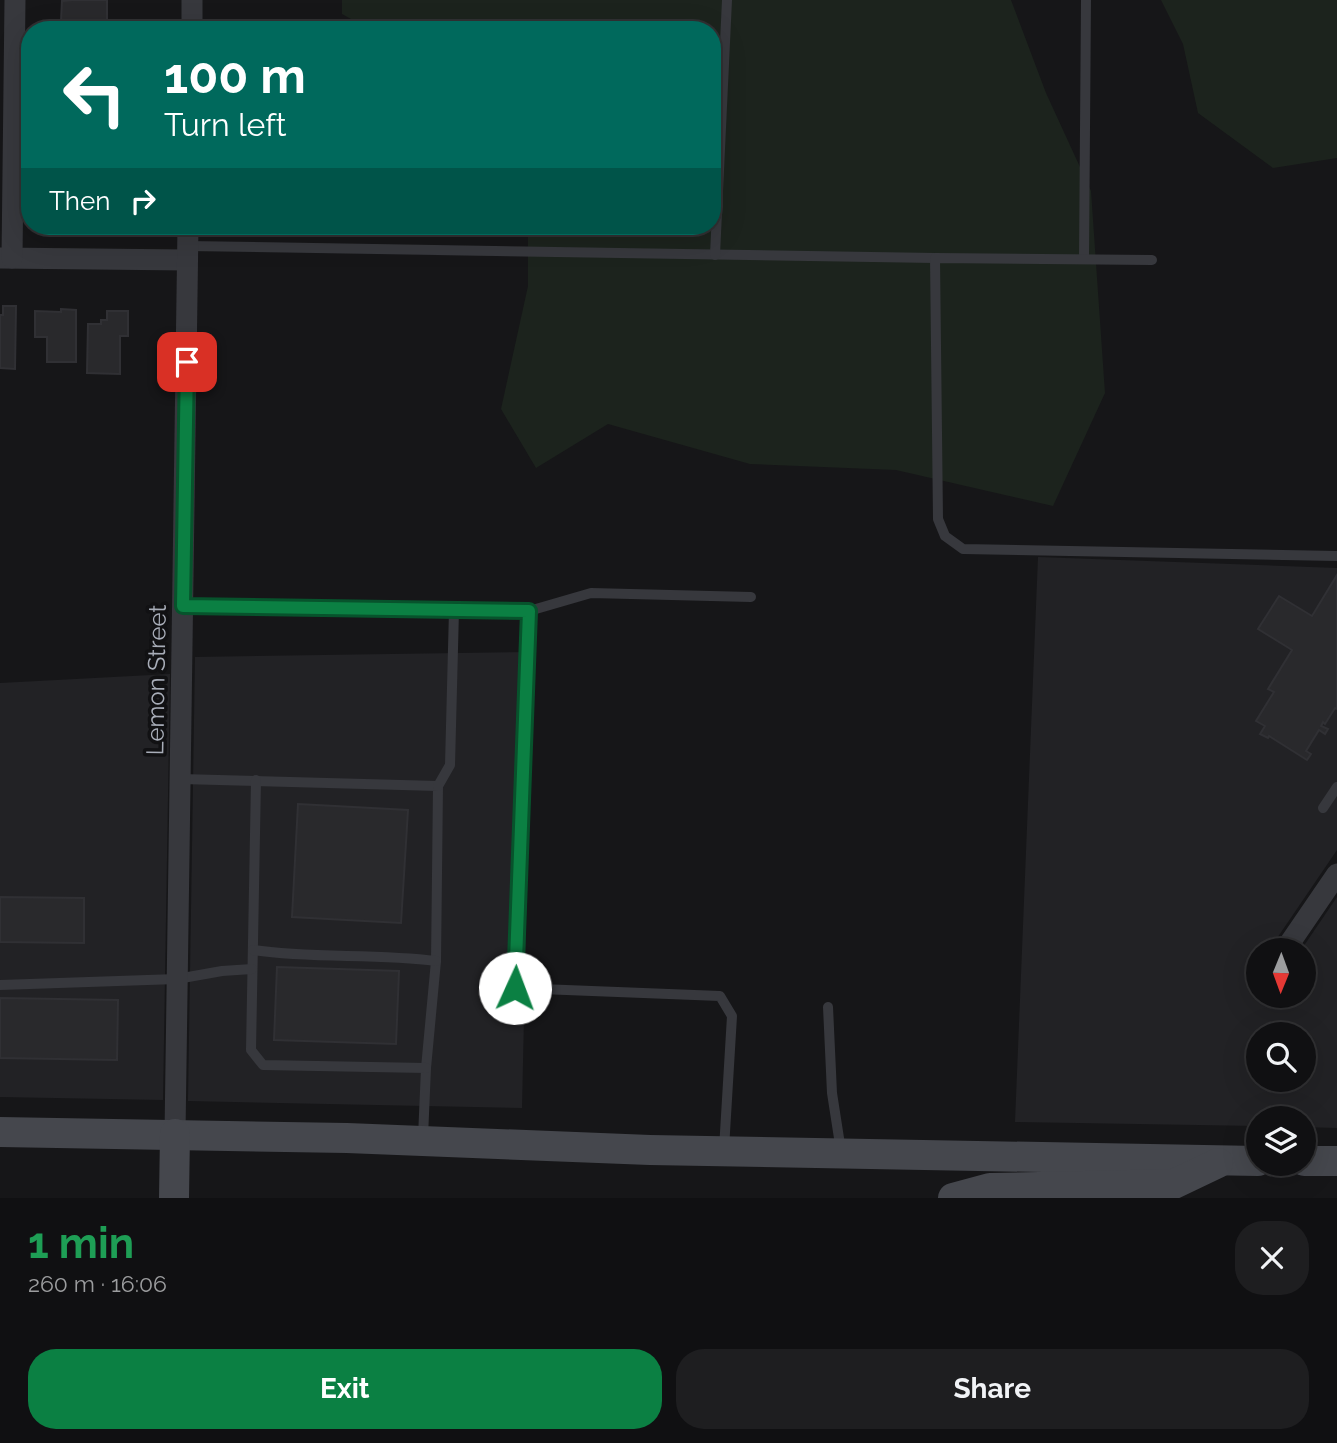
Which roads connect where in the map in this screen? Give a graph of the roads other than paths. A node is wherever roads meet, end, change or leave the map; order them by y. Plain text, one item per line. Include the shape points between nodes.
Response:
1 (15, 0) edge
2 (192, 0) edge
3 (727, 0) edge
4 (1086, 0) edge
5 (192, 21) edge
6 (721, 127) edge
7 (716, 235) edge
8 (187, 244) edge
9 (715, 254) junction
10 (6, 258) edge
11 (935, 258) junction
12 (1084, 259) junction
13 (1152, 260) dead end
14 (1337, 556) edge
15 (751, 597) dead end
16 (183, 606) junction
17 (454, 610) junction
18 (529, 611) junction
19 (181, 779) junction
20 (256, 780) junction
21 (438, 786) junction
22 (1337, 787) edge
23 (1323, 808) dead end
24 (1337, 874) edge
25 (1293, 938) edge
26 (253, 950) junction
27 (436, 961) junction
28 (252, 969) junction
29 (177, 979) junction
30 (0, 985) edge
31 (828, 1006) dead end
32 (426, 1068) junction
33 (0, 1132) edge
34 (175, 1134) junction
35 (423, 1141) junction
36 (724, 1152) junction
37 (841, 1154) junction
38 (1224, 1160) junction
39 (1246, 1161) edge
40 (1316, 1161) edge
41 (1337, 1161) edge
42 (174, 1198) edge
43 (953, 1198) edge

1 - 10 street
2 - 5 street
3 - 6 lane
4 - 12 lane
7 - 9 lane
8 - 9 lane
8 - 10 street
8 - 16 street, Lemon Street
9 - 11 lane
11 - 12 lane
11 - 14 lane via 937,519 945,536 962,549
12 - 13 lane
15 - 18 lane via 591,593
16 - 17 lane
16 - 19 street, Lemon Street
17 - 18 lane
17 - 21 lane via 450,765
18 - 36 lane via 515,988 720,996 732,1016
19 - 20 lane
19 - 29 street, Lemon Street
20 - 21 lane
20 - 26 lane
21 - 27 lane
22 - 23 lane
24 - 25 street
26 - 27 lane
26 - 28 lane
27 - 32 lane
28 - 29 lane
28 - 32 lane via 251,1050 263,1065
29 - 30 lane
29 - 34 street, Lemon Street
31 - 37 lane via 832,1093
32 - 35 lane
33 - 34 main road
34 - 35 main road
34 - 42 main road
35 - 36 main road
36 - 37 main road
37 - 38 main road
38 - 39 main road
38 - 43 main road via 1174,1184 990,1188
40 - 41 main road

